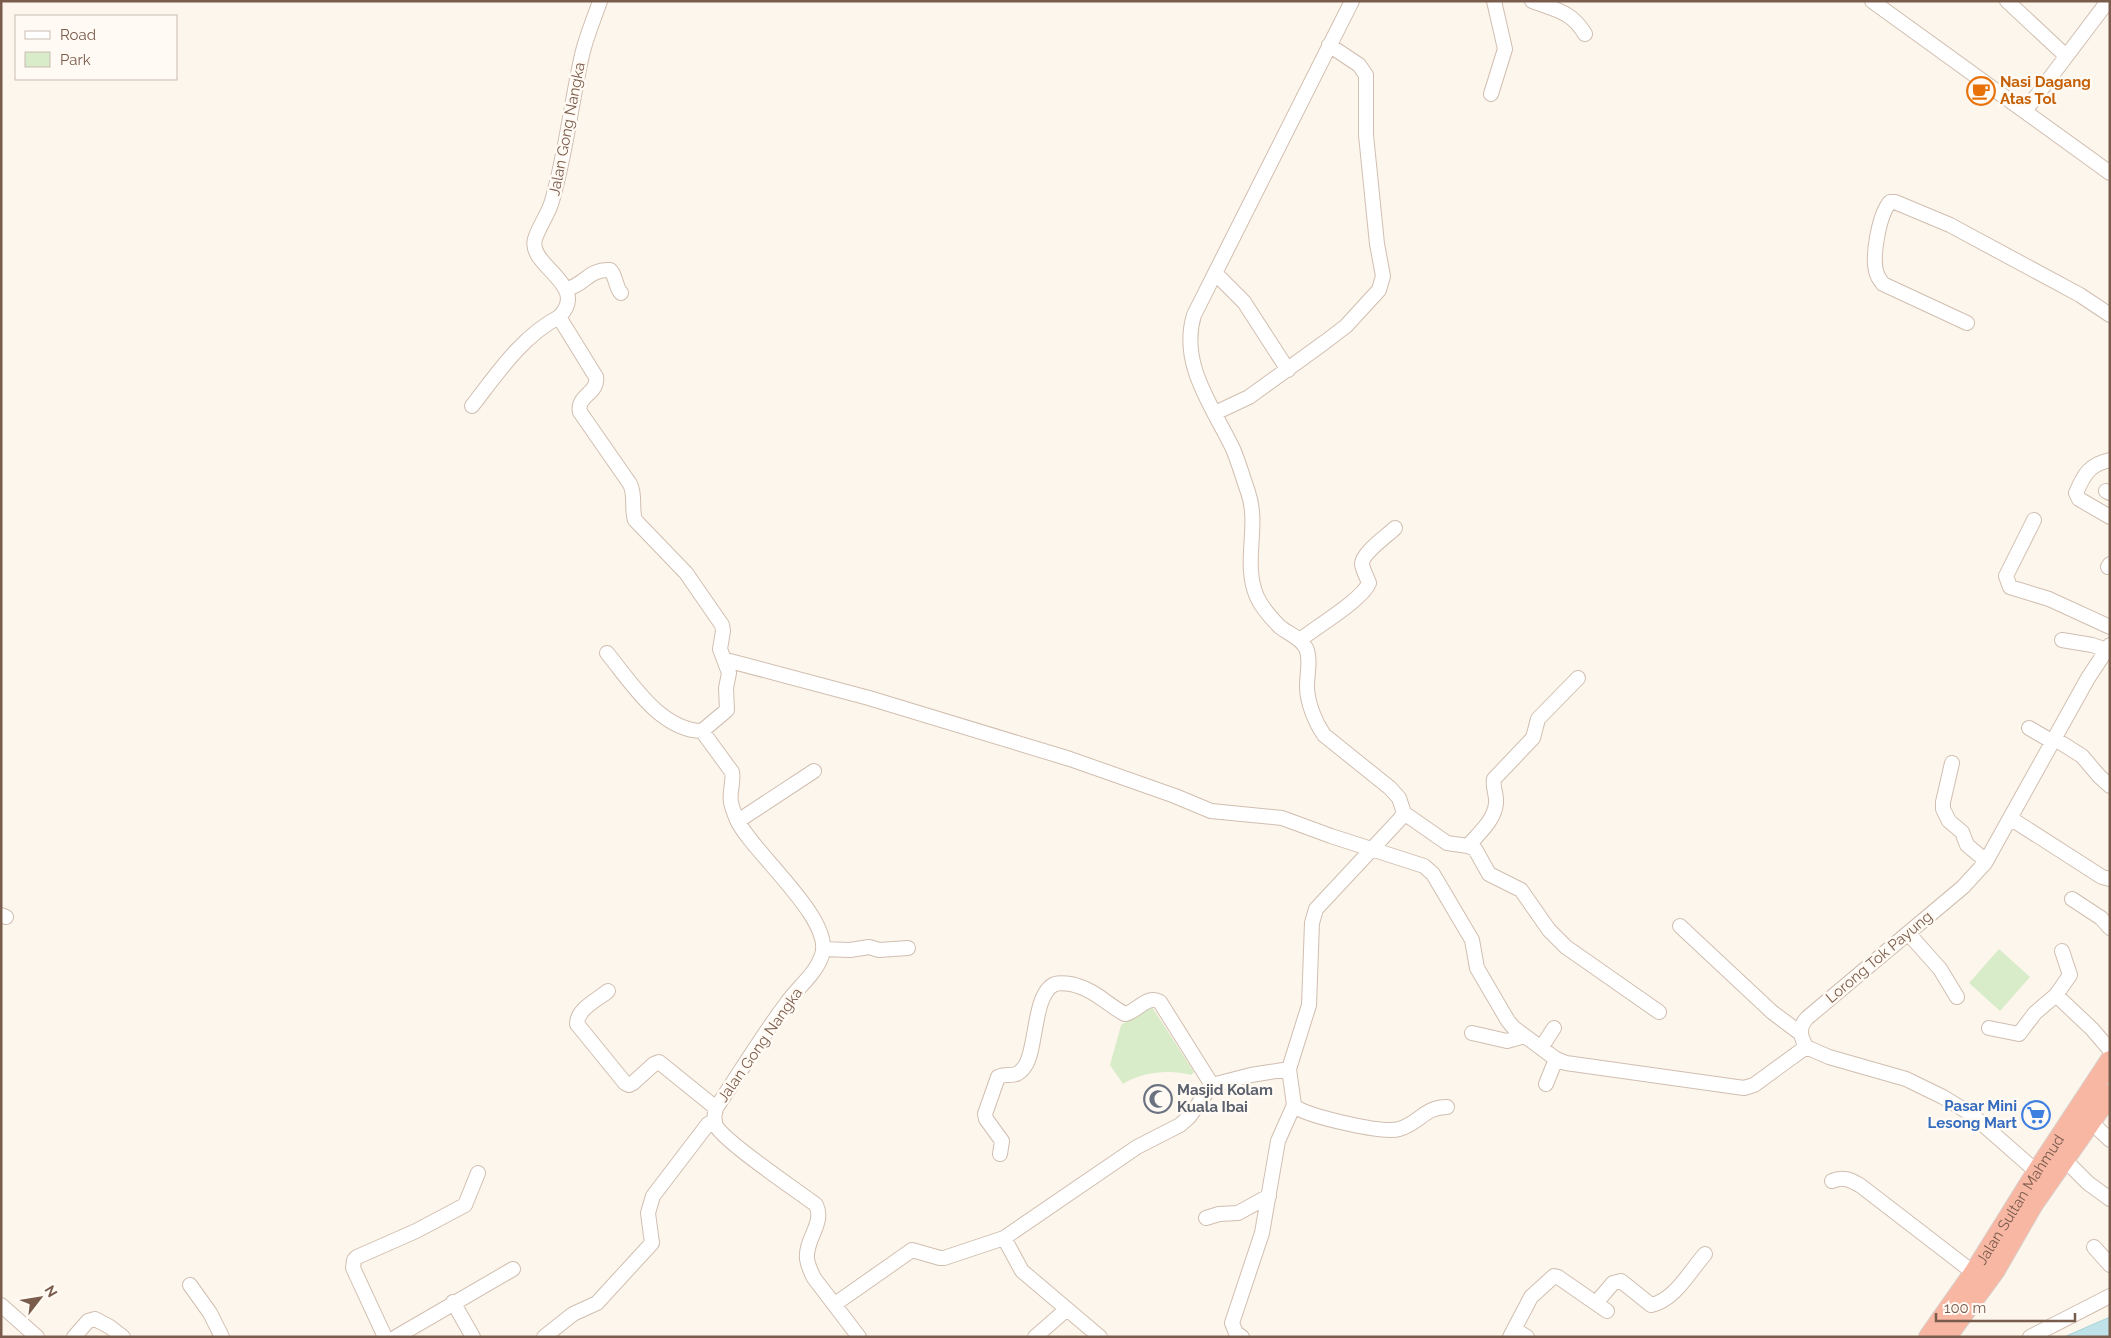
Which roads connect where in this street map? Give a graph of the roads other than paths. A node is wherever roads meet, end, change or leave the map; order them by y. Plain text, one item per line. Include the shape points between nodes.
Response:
1 (600, 1) edge
2 (1352, 1) edge
3 (1494, 1) edge
4 (1532, 1) edge
5 (1872, 1) edge
6 (2007, 1) edge
7 (2108, 1) edge
8 (1585, 34) dead end
9 (1329, 45) junction
10 (2066, 56) junction
11 (1491, 94) dead end
12 (2025, 110) junction
13 (2110, 173) edge
14 (1215, 273) junction
15 (566, 289) junction
16 (622, 293) dead end
17 (2110, 315) edge
18 (559, 317) junction
19 (1967, 323) dead end
20 (1288, 370) junction
21 (472, 406) dead end
22 (1215, 413) junction
23 (2110, 460) edge
24 (2110, 517) edge
25 (2034, 520) dead end
26 (1395, 528) dead end
27 (2110, 627) edge
28 (1300, 640) junction
29 (2062, 640) dead end
30 (2108, 647) edge
31 (607, 653) dead end
32 (726, 660) junction
33 (1578, 678) dead end
34 (2029, 728) dead end
35 (705, 735) junction
36 (2054, 740) junction
37 (1952, 763) dead end
38 (814, 771) dead end
39 (2110, 786) edge
40 (1404, 813) junction
41 (2010, 818) junction
42 (738, 821) junction
43 (1468, 846) junction
44 (1371, 849) junction
45 (1986, 861) junction
46 (2110, 879) edge
47 (2072, 899) dead end
48 (1680, 926) dead end
49 (2110, 928) edge
50 (1908, 933) junction
51 (908, 948) dead end
52 (823, 949) junction
53 (2062, 951) dead end
54 (608, 991) dead end
55 (2056, 995) junction
56 (1957, 998) dead end
57 (1659, 1012) dead end
58 (1554, 1028) dead end
59 (1990, 1028) dead end
60 (1472, 1033) dead end
61 (1800, 1033) junction
62 (1525, 1036) junction
63 (1806, 1047) junction
64 (1541, 1048) junction
65 (2110, 1050) edge
66 (1556, 1059) junction
67 (2110, 1061) edge
68 (1289, 1069) junction
69 (1546, 1084) dead end
70 (1212, 1085) junction
71 (2110, 1094) edge
72 (1294, 1105) junction
73 (1447, 1107) dead end
74 (716, 1114) junction
75 (2091, 1122) junction
76 (2110, 1140) edge
77 (2066, 1149) junction
78 (1000, 1154) dead end
79 (2037, 1172) junction
80 (478, 1173) dead end
81 (1832, 1181) dead end
82 (1269, 1196) junction
83 (2110, 1199) edge
84 (1206, 1218) dead end
85 (1004, 1238) junction
86 (2094, 1247) dead end
87 (1704, 1254) dead end
88 (2110, 1265) edge
89 (514, 1269) dead end
90 (1974, 1273) junction
91 (190, 1285) dead end
92 (2110, 1296) edge
93 (453, 1302) junction
94 (835, 1304) junction
95 (1, 1305) edge
96 (1068, 1309) junction
97 (1512, 1333) edge
98 (37, 1337) edge
99 (74, 1337) edge
100 (123, 1337) edge
101 (222, 1337) edge
102 (385, 1337) edge
103 (396, 1337) edge
104 (473, 1337) edge
105 (544, 1337) edge
106 (859, 1337) edge
107 (1035, 1337) edge
108 (1100, 1337) edge
109 (1242, 1337) edge
110 (1527, 1337) edge
111 (1929, 1337) edge
112 (1946, 1337) edge
113 (2030, 1337) edge

1 - 15 street, Jalan Gong Nangka via 582,55 552,202 534,241 537,253
2 - 9 street
3 - 11 street via 1505,49
4 - 8 street via 1565,13 1577,21
5 - 12 street
6 - 10 street
7 - 10 street
9 - 14 street
9 - 20 street via 1359,65 1366,75 1366,135 1382,276 1379,290 1346,326
10 - 12 street
12 - 13 street
14 - 20 street via 1244,302
14 - 22 street via 1194,315 1189,339 1197,376
15 - 16 street via 576,286 592,273 610,270
15 - 18 street via 567,307
17 - 19 street via 1950,225 1890,202 1884,209 1877,239 1875,264 1883,284
18 - 21 street via 543,326 516,351
18 - 32 street via 596,377 596,384 578,407 580,412 630,484 634,494 635,520 686,573 720,621 723,631 720,649
20 - 22 street via 1249,397
22 - 28 street via 1234,451 1252,506 1250,570 1255,591 1264,610 1281,628
23 - 24 street via 2092,465 2076,493
25 - 27 street via 2006,576 2010,587 2049,599
26 - 28 street via 1362,561 1369,583 1367,588
28 - 40 street via 1308,654 1307,694 1324,736 1390,788 1399,798
29 - 30 street
30 - 36 street, Lorong Tok Payung
31 - 35 street via 653,707 674,723
32 - 35 street via 728,708
32 - 44 street via 869,698 1061,756 1211,811 1282,818
33 - 43 street via 1538,719 1533,738 1494,779 1496,802 1493,816
34 - 36 street
35 - 42 street via 732,772 731,802
36 - 39 street via 2082,756
36 - 41 street, Lorong Tok Payung
37 - 45 street via 1943,809 1949,821 1962,832 1967,845
38 - 42 street
40 - 43 street via 1447,843
40 - 44 street
41 - 45 street, Lorong Tok Payung
41 - 46 street
42 - 52 street via 812,917 820,931
43 - 57 street via 1479,854 1492,876 1521,890 1549,930 1566,947
44 - 62 street via 1430,871 1472,940 1479,972 1508,1021
44 - 68 street via 1314,914 1309,1005
45 - 50 street, Lorong Tok Payung via 1963,887
47 - 49 street
48 - 61 street via 1772,1012
50 - 56 street via 1940,969
50 - 61 street, Lorong Tok Payung via 1807,1018
51 - 52 street
52 - 74 street, Jalan Gong Nangka via 815,968 786,1004
53 - 55 street via 2070,975
54 - 74 street via 582,1011 577,1024 625,1083 633,1083 659,1062
55 - 59 street via 2035,1013 2019,1034
55 - 65 street
58 - 64 street
60 - 62 street via 1507,1040
61 - 63 street
62 - 64 street
63 - 66 street via 1754,1085 1744,1088 1571,1064
63 - 79 street via 1829,1058 1906,1079 1943,1097 1971,1114
64 - 66 street
66 - 69 street
67 - 77 highway, Jalan Sultan Mahmud
68 - 70 street
68 - 72 street
70 - 78 street via 1160,1002 1149,1001 1125,1014 1079,986 1056,984 1041,1004 1026,1066 1014,1075 998,1077 988,1105 986,1119 1002,1141
70 - 85 street via 1180,1125 1136,1147
71 - 75 highway, Jalan Sultan Mahmud
72 - 73 street via 1334,1121 1386,1130 1398,1130 1432,1109
72 - 82 street via 1278,1140
74 - 94 street, Jalan Gong Nangka via 715,1124 728,1139 816,1205 819,1219 807,1257 814,1278
74 - 105 street via 653,1196 648,1213 652,1243 597,1303 573,1314
75 - 76 street
75 - 77 highway, Jalan Sultan Mahmud
77 - 79 highway, Jalan Sultan Mahmud
77 - 83 street via 2088,1183
77 - 112 highway, Jalan Sultan Mahmud via 1995,1270
79 - 90 highway, Jalan Sultan Mahmud
80 - 102 street via 465,1205 354,1260 353,1268
81 - 90 street via 1848,1179 1861,1186
82 - 84 street via 1238,1214
82 - 109 street via 1262,1233 1232,1323 1236,1333
85 - 94 street via 944,1258 912,1250
85 - 96 street via 1022,1271
86 - 88 street
87 - 97 street via 1670,1296 1651,1305 1621,1281 1613,1283 1601,1307 1554,1276 1531,1297
89 - 93 street
90 - 111 highway, Jalan Sultan Mahmud
91 - 101 street
92 - 113 street
93 - 103 street
93 - 104 street
94 - 106 street, Jalan Gong Nangka
95 - 98 street
96 - 107 street
96 - 108 street
97 - 110 street
99 - 100 street via 88,1321 95,1319

